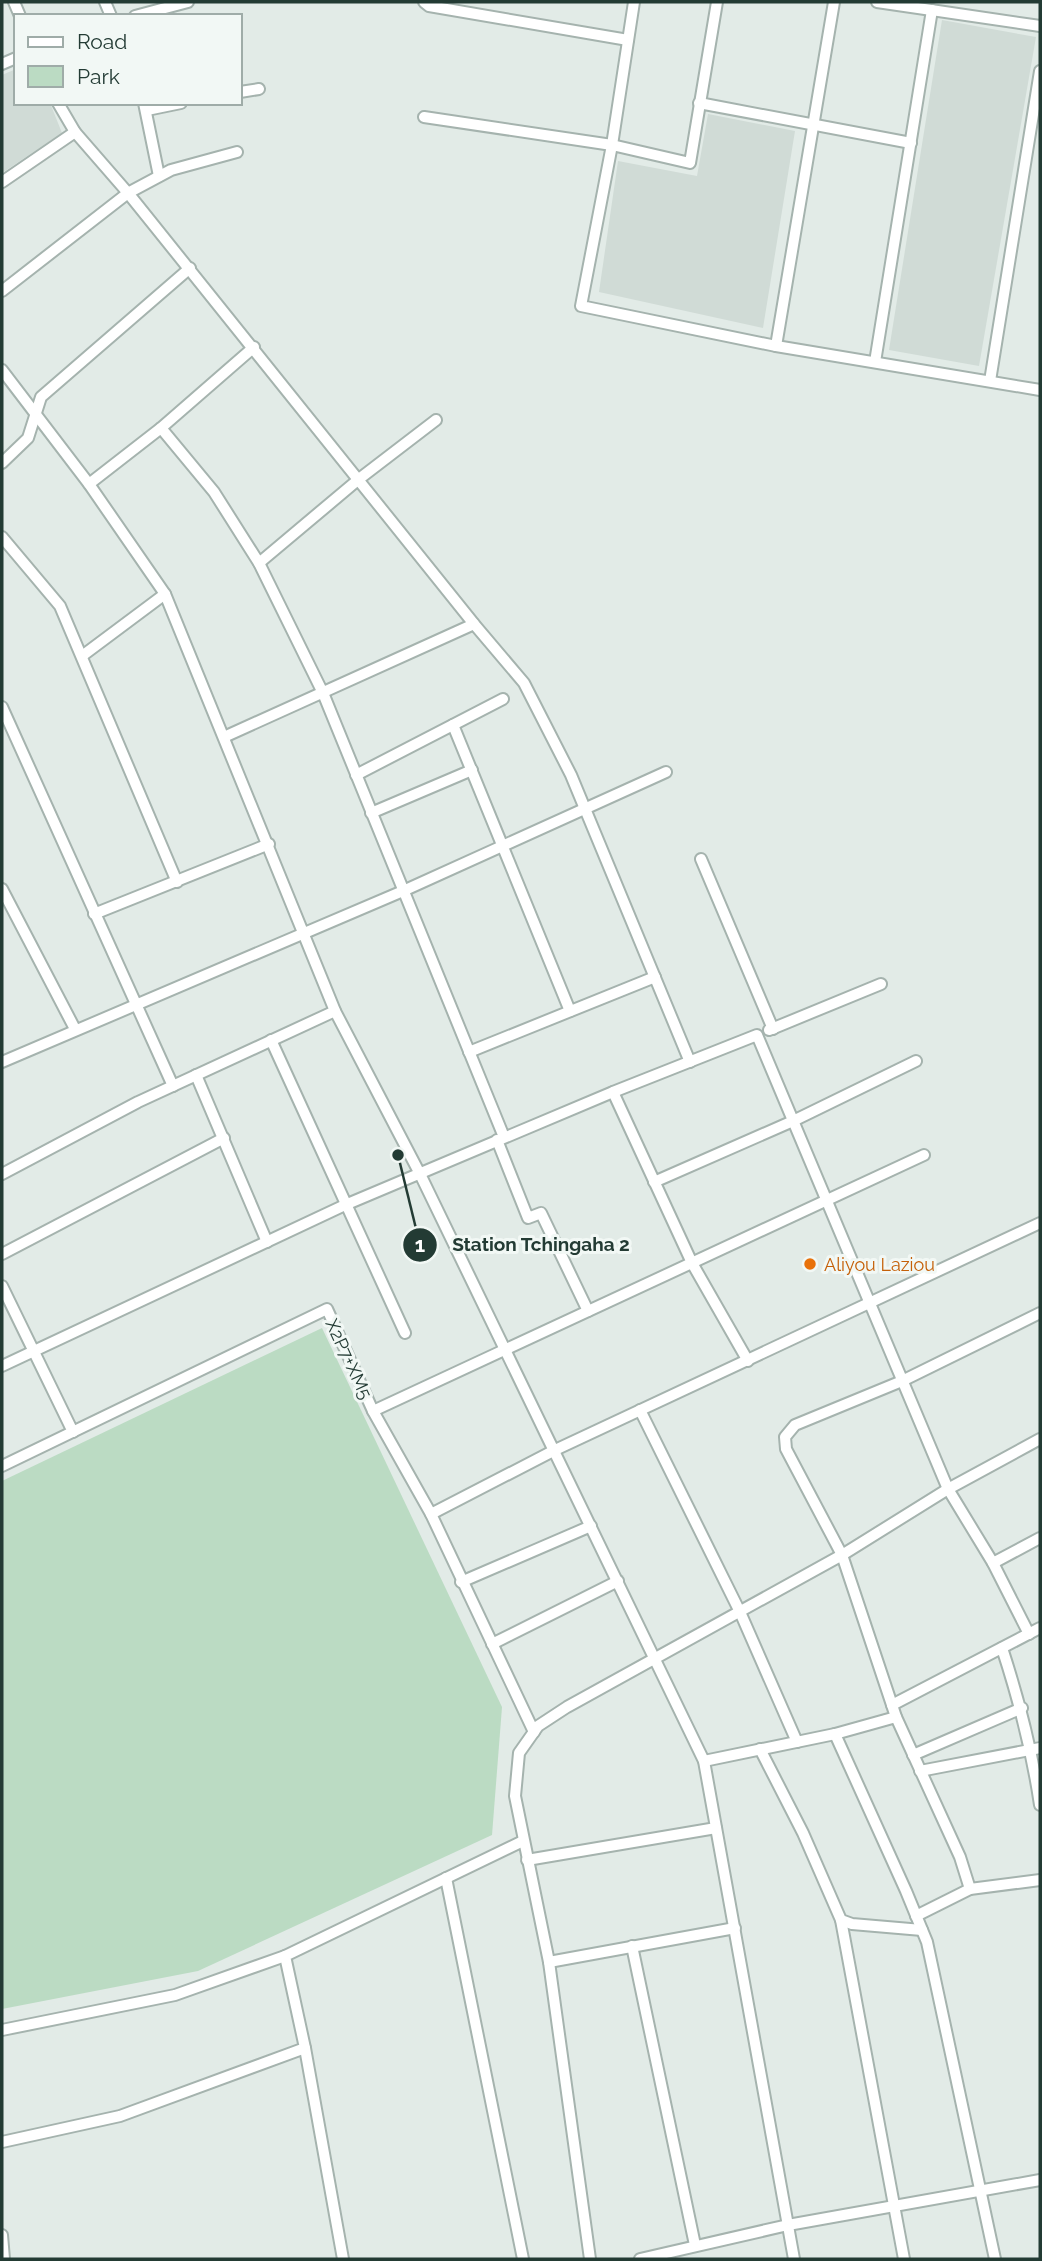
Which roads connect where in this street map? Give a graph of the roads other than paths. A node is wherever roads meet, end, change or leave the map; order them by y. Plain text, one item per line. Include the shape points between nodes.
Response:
1 (188, 2) edge
2 (424, 2) edge
3 (634, 2) edge
4 (717, 2) edge
5 (834, 2) edge
6 (877, 2) edge
7 (932, 10) junction
8 (143, 14) edge
9 (1040, 26) edge
10 (628, 40) junction
11 (1040, 71) edge
12 (258, 89) dead end
13 (242, 92) edge
14 (1038, 99) edge
15 (699, 103) junction
16 (59, 105) edge
17 (146, 106) edge
18 (424, 117) dead end
19 (813, 126) junction
20 (75, 132) junction
21 (911, 143) junction
22 (612, 145) junction
23 (237, 152) dead end
24 (159, 176) junction
25 (2, 182) edge
26 (128, 193) junction
27 (190, 268) junction
28 (2, 291) edge
29 (776, 346) junction
30 (254, 347) junction
31 (876, 362) junction
32 (2, 370) edge
33 (990, 381) junction
34 (1040, 390) edge
35 (36, 413) junction
36 (436, 420) dead end
37 (161, 428) junction
38 (2, 463) edge
39 (359, 479) junction
40 (89, 484) junction
41 (2, 537) edge
42 (259, 563) junction
43 (165, 594) junction
44 (474, 624) junction
45 (82, 656) junction
46 (323, 692) junction
47 (503, 699) dead end
48 (2, 707) edge
49 (453, 725) junction
50 (224, 737) junction
51 (472, 770) junction
52 (666, 772) dead end
53 (356, 775) junction
54 (585, 807) junction
55 (371, 813) junction
56 (269, 844) junction
57 (504, 845) junction
58 (701, 859) dead end
59 (177, 882) junction
60 (2, 889) edge
61 (403, 891) junction
62 (94, 914) junction
63 (303, 933) junction
64 (655, 977) junction
65 (881, 984) dead end
66 (138, 1005) junction
67 (335, 1011) junction
68 (570, 1011) junction
69 (75, 1029) junction
70 (773, 1029) junction
71 (757, 1035) junction
72 (271, 1040) junction
73 (469, 1052) junction
74 (3, 1058) edge
75 (916, 1061) dead end
76 (690, 1062) junction
77 (196, 1075) junction
78 (173, 1086) junction
79 (613, 1092) junction
80 (793, 1121) junction
81 (224, 1138) junction
82 (500, 1139) junction
83 (924, 1155) dead end
84 (2, 1174) edge
85 (420, 1174) junction
86 (654, 1182) junction
87 (827, 1201) junction
88 (345, 1205) junction
89 (1040, 1223) edge
90 (267, 1242) junction
91 (2, 1254) edge
92 (692, 1263) junction
93 (2, 1286) edge
94 (870, 1304) junction
95 (588, 1311) junction
96 (1040, 1313) edge
97 (405, 1333) dead end
98 (506, 1349) junction
99 (34, 1352) junction
100 (748, 1361) junction
101 (2, 1366) edge
102 (902, 1381) junction
103 (640, 1410) junction
104 (373, 1411) junction
105 (73, 1432) junction
106 (1040, 1439) edge
107 (555, 1450) junction
108 (2, 1466) edge
109 (948, 1489) junction
110 (431, 1514) junction
111 (592, 1526) junction
112 (1040, 1538) edge
113 (842, 1555) junction
114 (993, 1563) junction
115 (618, 1581) junction
116 (461, 1582) junction
117 (740, 1612) junction
118 (1040, 1628) edge
119 (1029, 1634) junction
120 (492, 1644) junction
121 (1002, 1648) junction
122 (655, 1659) junction
123 (892, 1705) junction
124 (1022, 1708) junction
125 (896, 1717) junction
126 (534, 1732) junction
127 (835, 1734) junction
128 (797, 1742) junction
129 (1036, 1748) edge
130 (760, 1749) junction
131 (913, 1755) junction
132 (704, 1760) junction
133 (920, 1771) junction
134 (1040, 1805) edge
135 (716, 1828) junction
136 (523, 1841) junction
137 (527, 1860) junction
138 (446, 1878) junction
139 (1040, 1880) edge
140 (970, 1889) junction
141 (916, 1916) junction
142 (841, 1920) junction
143 (734, 1928) junction
144 (922, 1930) junction
145 (632, 1946) junction
146 (285, 1956) junction
147 (549, 1962) junction
148 (2, 2030) edge
149 (305, 2048) junction
150 (2, 2142) edge
151 (1040, 2180) edge
152 (981, 2192) junction
153 (893, 2207) junction
154 (788, 2225) junction
155 (2, 2235) edge
156 (695, 2245) junction
157 (4, 2259) edge
158 (343, 2259) edge
159 (523, 2259) edge
160 (590, 2259) edge
161 (640, 2259) edge
162 (794, 2259) edge
163 (904, 2259) edge
164 (995, 2259) edge

1 - 8 street
2 - 10 street
3 - 10 street
4 - 15 street
5 - 19 street
6 - 7 street
7 - 9 street
7 - 21 street
10 - 22 street
11 - 14 street
12 - 13 street
14 - 33 street
15 - 19 street
15 - 22 street via 690,163
16 - 20 street
17 - 24 street
18 - 22 street
19 - 21 street
19 - 29 street
20 - 25 street
20 - 26 street
21 - 31 street
22 - 29 street via 580,306
23 - 24 street
24 - 26 street
26 - 27 street
26 - 28 street
27 - 30 street
27 - 35 street via 40,397
29 - 31 street
30 - 37 street
30 - 39 street
31 - 33 street
32 - 35 street
33 - 34 street
35 - 38 street via 28,438
35 - 40 street
36 - 39 street
37 - 40 street
37 - 42 street via 214,492
39 - 42 street
39 - 44 street
40 - 43 street
41 - 45 street via 60,606
42 - 46 street
43 - 45 street
43 - 50 street
44 - 46 street
44 - 54 street via 524,683
45 - 59 street
46 - 50 street
46 - 53 street
47 - 49 street
48 - 62 street
49 - 51 street
49 - 53 street
50 - 56 street
51 - 55 street
51 - 57 street
52 - 54 street
53 - 55 street
54 - 57 street
54 - 64 street
55 - 61 street
56 - 59 street
56 - 63 street
57 - 61 street
57 - 68 street
58 - 70 street
59 - 62 street
60 - 69 street
61 - 63 street
61 - 73 street
62 - 66 street
63 - 66 street
63 - 67 street
64 - 68 street
64 - 76 street
65 - 70 street
66 - 69 street
66 - 78 street
67 - 72 street
67 - 85 street
68 - 73 street
69 - 74 street
70 - 71 street
71 - 76 street
71 - 80 street
72 - 77 street
72 - 88 street
73 - 82 street
75 - 80 street
76 - 79 street
77 - 78 street
77 - 81 street
78 - 84 street
79 - 82 street
79 - 86 street
80 - 86 street
80 - 87 street
81 - 90 street
81 - 91 street
82 - 85 street
82 - 95 street via 528,1218 541,1213
83 - 87 street
85 - 88 street
85 - 98 street
86 - 92 street
87 - 92 street
87 - 94 street
88 - 90 street
88 - 97 street
89 - 94 street
90 - 99 street
92 - 95 street
92 - 100 street
93 - 99 street
94 - 100 street
94 - 102 street
95 - 98 street
96 - 102 street
98 - 104 street
98 - 107 street
99 - 101 street
99 - 105 street
100 - 103 street
102 - 109 street
102 - 113 street via 795,1425 785,1437 786,1449
103 - 107 street
103 - 117 street
104 - 105 street, X2P7+XM5 via 327,1309
104 - 110 street, X2P7+XM5
105 - 108 street, X2P7+XM5
106 - 109 street
107 - 110 street
107 - 111 street
109 - 113 street
109 - 114 street
110 - 116 street, X2P7+XM5
111 - 115 street
111 - 116 street
112 - 114 street
113 - 117 street
113 - 123 street
114 - 119 street
115 - 120 street
115 - 122 street
116 - 120 street, X2P7+XM5
117 - 122 street
117 - 128 street
118 - 119 street
119 - 121 street
120 - 126 street, X2P7+XM5
121 - 123 street
121 - 124 street
122 - 126 street via 567,1707
122 - 132 street
123 - 125 street
124 - 129 street
124 - 131 street
125 - 127 street
125 - 131 street
126 - 136 street via 519,1753 515,1796
127 - 128 street
127 - 141 street
128 - 130 street
129 - 133 street
129 - 134 street
130 - 132 street
130 - 142 street
131 - 133 street
132 - 135 street
133 - 140 street
135 - 137 street
135 - 143 street
136 - 137 street
136 - 138 street
137 - 147 street
138 - 146 street
138 - 159 street
139 - 140 street
140 - 141 street
141 - 144 street
142 - 144 street
142 - 153 street
143 - 145 street
143 - 154 street
144 - 152 street
145 - 147 street
145 - 156 street
146 - 148 street via 175,1995
146 - 149 street
147 - 160 street
149 - 150 street via 120,2116
149 - 158 street
151 - 152 street
152 - 153 street
152 - 164 street
153 - 154 street
153 - 163 street
154 - 156 street
154 - 162 street
155 - 157 street
156 - 161 street

